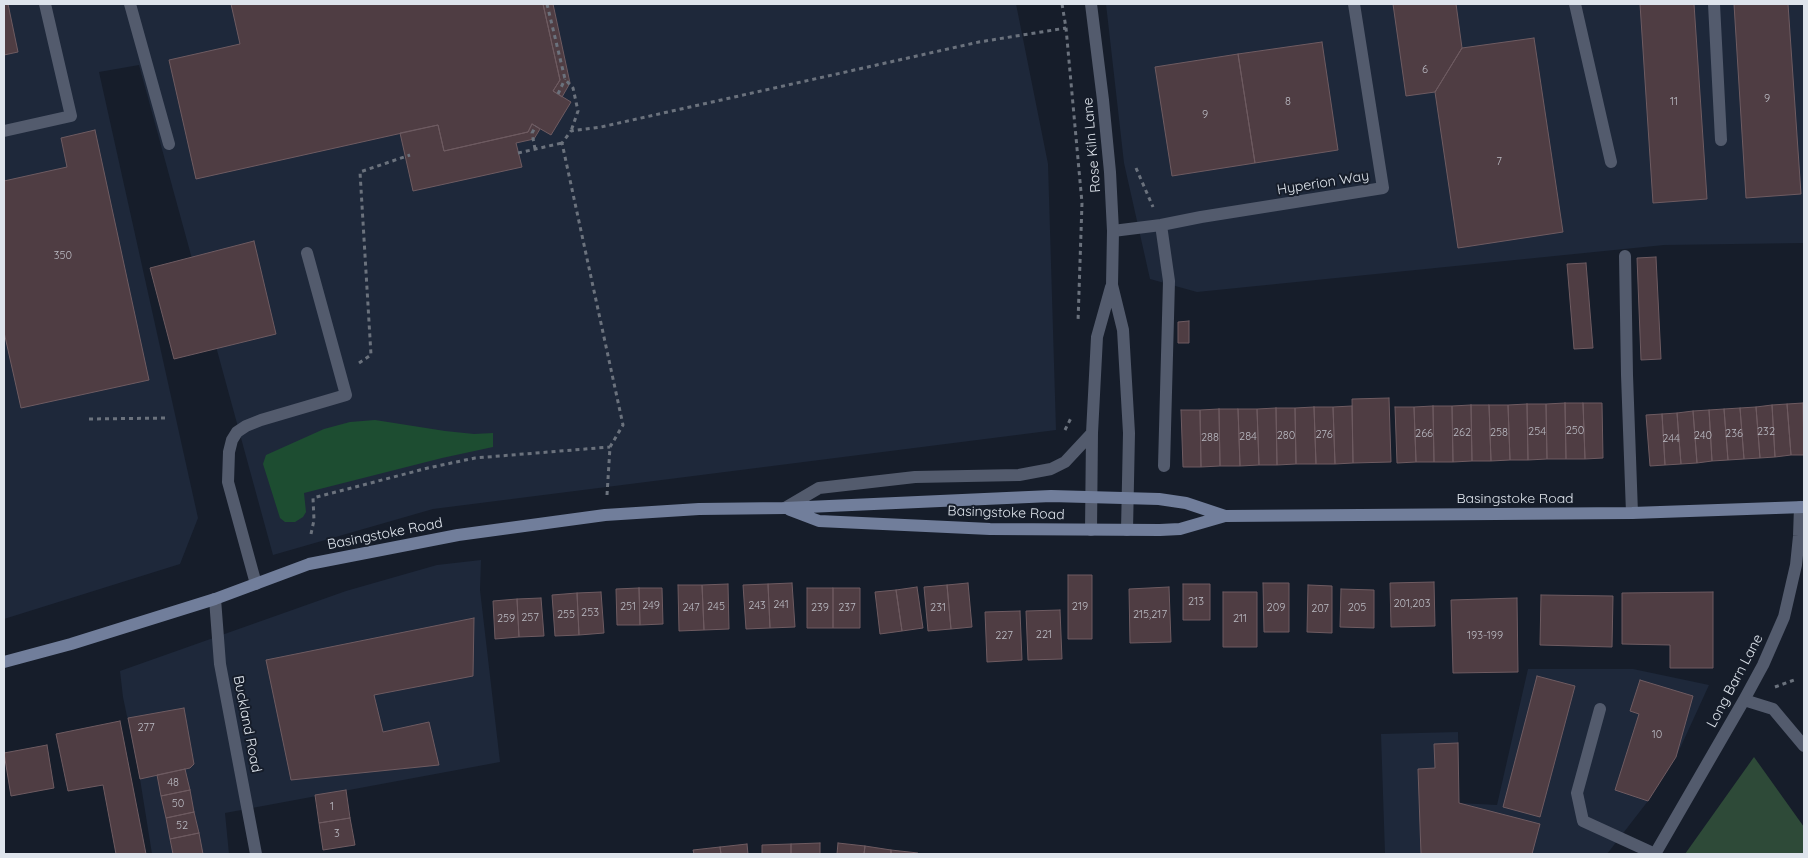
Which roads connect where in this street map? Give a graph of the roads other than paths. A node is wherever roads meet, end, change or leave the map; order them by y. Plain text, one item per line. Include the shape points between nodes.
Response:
1 (45, 4) edge
2 (130, 4) edge
3 (1091, 4) edge
4 (1354, 4) edge
5 (1575, 4) edge
6 (1714, 4) edge
7 (4, 131) edge
8 (1721, 140) dead end
9 (169, 144) dead end
10 (1611, 162) dead end
11 (1161, 225) junction
12 (1113, 231) junction
13 (307, 253) dead end
14 (1625, 256) dead end
15 (1112, 285) junction
16 (1092, 433) junction
17 (1164, 466) dead end
18 (1092, 497) junction
19 (1127, 498) junction
20 (1802, 507) edge
21 (785, 508) junction
22 (1632, 513) junction
23 (1226, 516) junction
24 (1091, 530) junction
25 (1126, 530) junction
26 (256, 584) junction
27 (215, 599) junction
28 (4, 662) edge
29 (1744, 700) junction
30 (1600, 709) dead end
31 (1804, 746) edge
32 (256, 854) edge
33 (1655, 854) edge

1 - 7 street via 71,116
2 - 9 street
3 - 12 street, Rose Kiln Lane via 1104,109
4 - 11 street, Hyperion Way via 1383,188
5 - 10 street
6 - 8 street
11 - 12 street, Hyperion Way
11 - 17 street via 1170,281
12 - 15 street, Rose Kiln Lane
13 - 26 street via 346,395 261,420 237,432 232,440 228,482
14 - 22 street
15 - 16 street, Rose Kiln Lane via 1097,338
15 - 19 street, Rose Kiln Lane via 1123,330 1129,433
16 - 18 street, Rose Kiln Lane
16 - 21 street via 1065,462 1051,469 1019,475 915,477 819,488
18 - 19 main road, Basingstoke Road
18 - 21 main road, Basingstoke Road via 1019,496
18 - 24 street, Rose Kiln Lane
19 - 23 main road, Basingstoke Road via 1159,498
19 - 25 street, Rose Kiln Lane
20 - 22 main road, Basingstoke Road
20 - 29 street, Long Barn Lane via 1796,565 1784,617
21 - 24 main road, Basingstoke Road via 819,521
21 - 26 main road, Basingstoke Road via 606,515 458,535 309,564
22 - 23 main road, Basingstoke Road
23 - 25 main road, Basingstoke Road via 1180,529
24 - 25 main road, Basingstoke Road
26 - 27 main road, Basingstoke Road
27 - 28 main road, Basingstoke Road
27 - 32 street, Buckland Road via 220,664
29 - 31 street via 1773,709
29 - 33 street, Long Barn Lane
30 - 33 street via 1577,793 1583,821

